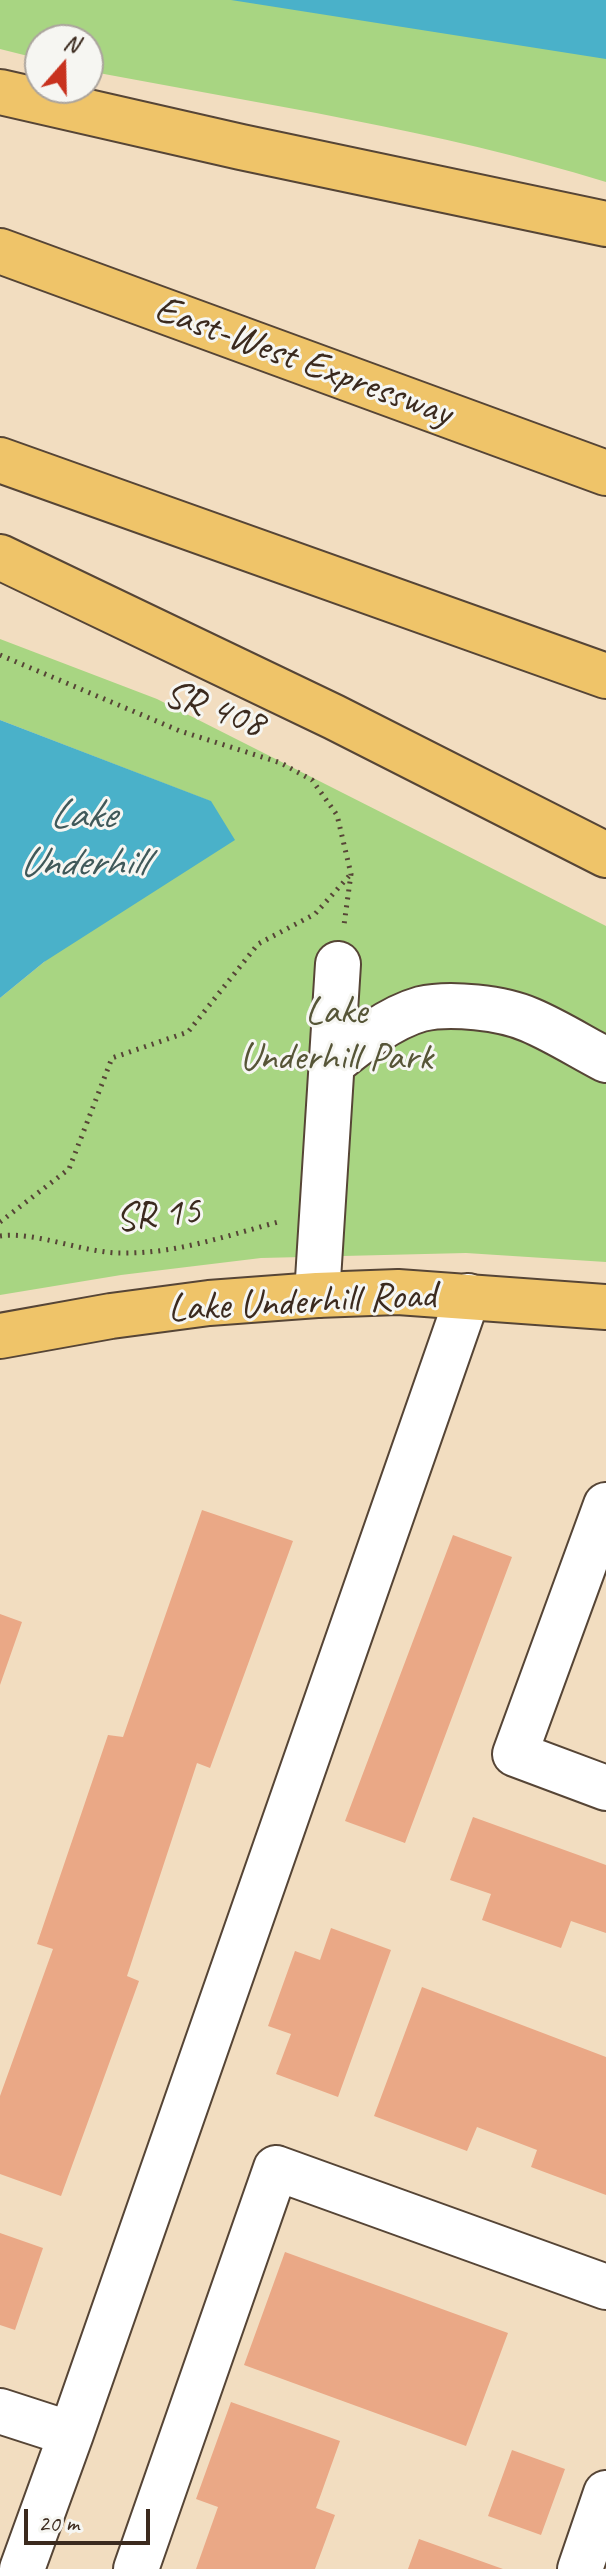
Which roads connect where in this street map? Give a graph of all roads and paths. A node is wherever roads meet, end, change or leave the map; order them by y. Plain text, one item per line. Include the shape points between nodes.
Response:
1 (0, 92) edge
2 (606, 224) edge
3 (0, 251) edge
4 (0, 460) edge
5 (606, 473) edge
6 (0, 557) edge
7 (0, 655) edge
8 (606, 676) edge
9 (606, 855) edge
10 (338, 964) dead end
11 (606, 1060) edge
12 (332, 1064) junction
13 (322, 1221) junction
14 (0, 1222) edge
15 (0, 1236) edge
16 (317, 1295) junction
17 (468, 1296) junction
18 (606, 1307) edge
19 (0, 1336) edge
20 (606, 1505) edge
21 (606, 1788) edge
22 (606, 2287) edge
23 (0, 2411) edge
24 (71, 2434) junction
25 (606, 2493) edge
26 (590, 2563) edge
27 (22, 2569) edge
28 (136, 2569) edge

1 - 2 main road
3 - 5 main road, East-West Expressway
4 - 8 main road
6 - 9 main road
7 - 14 path, SR 408 via 180,731 281,763 312,780 337,815 351,874 315,914 258,944 188,1032 112,1058 69,1169
10 - 12 lane
11 - 12 lane via 529,1019 489,1008 452,1008 422,1009 400,1019
12 - 13 lane
13 - 15 path, SR 15 via 285,1220 175,1249 119,1254 14,1234
13 - 16 lane
16 - 17 main road, Lake Underhill Road
16 - 19 main road, Lake Underhill Road via 209,1303
17 - 18 main road, Lake Underhill Road
17 - 24 lane
20 - 21 lane via 515,1754
22 - 28 lane via 276,2168
23 - 24 lane
24 - 27 lane
25 - 26 lane

